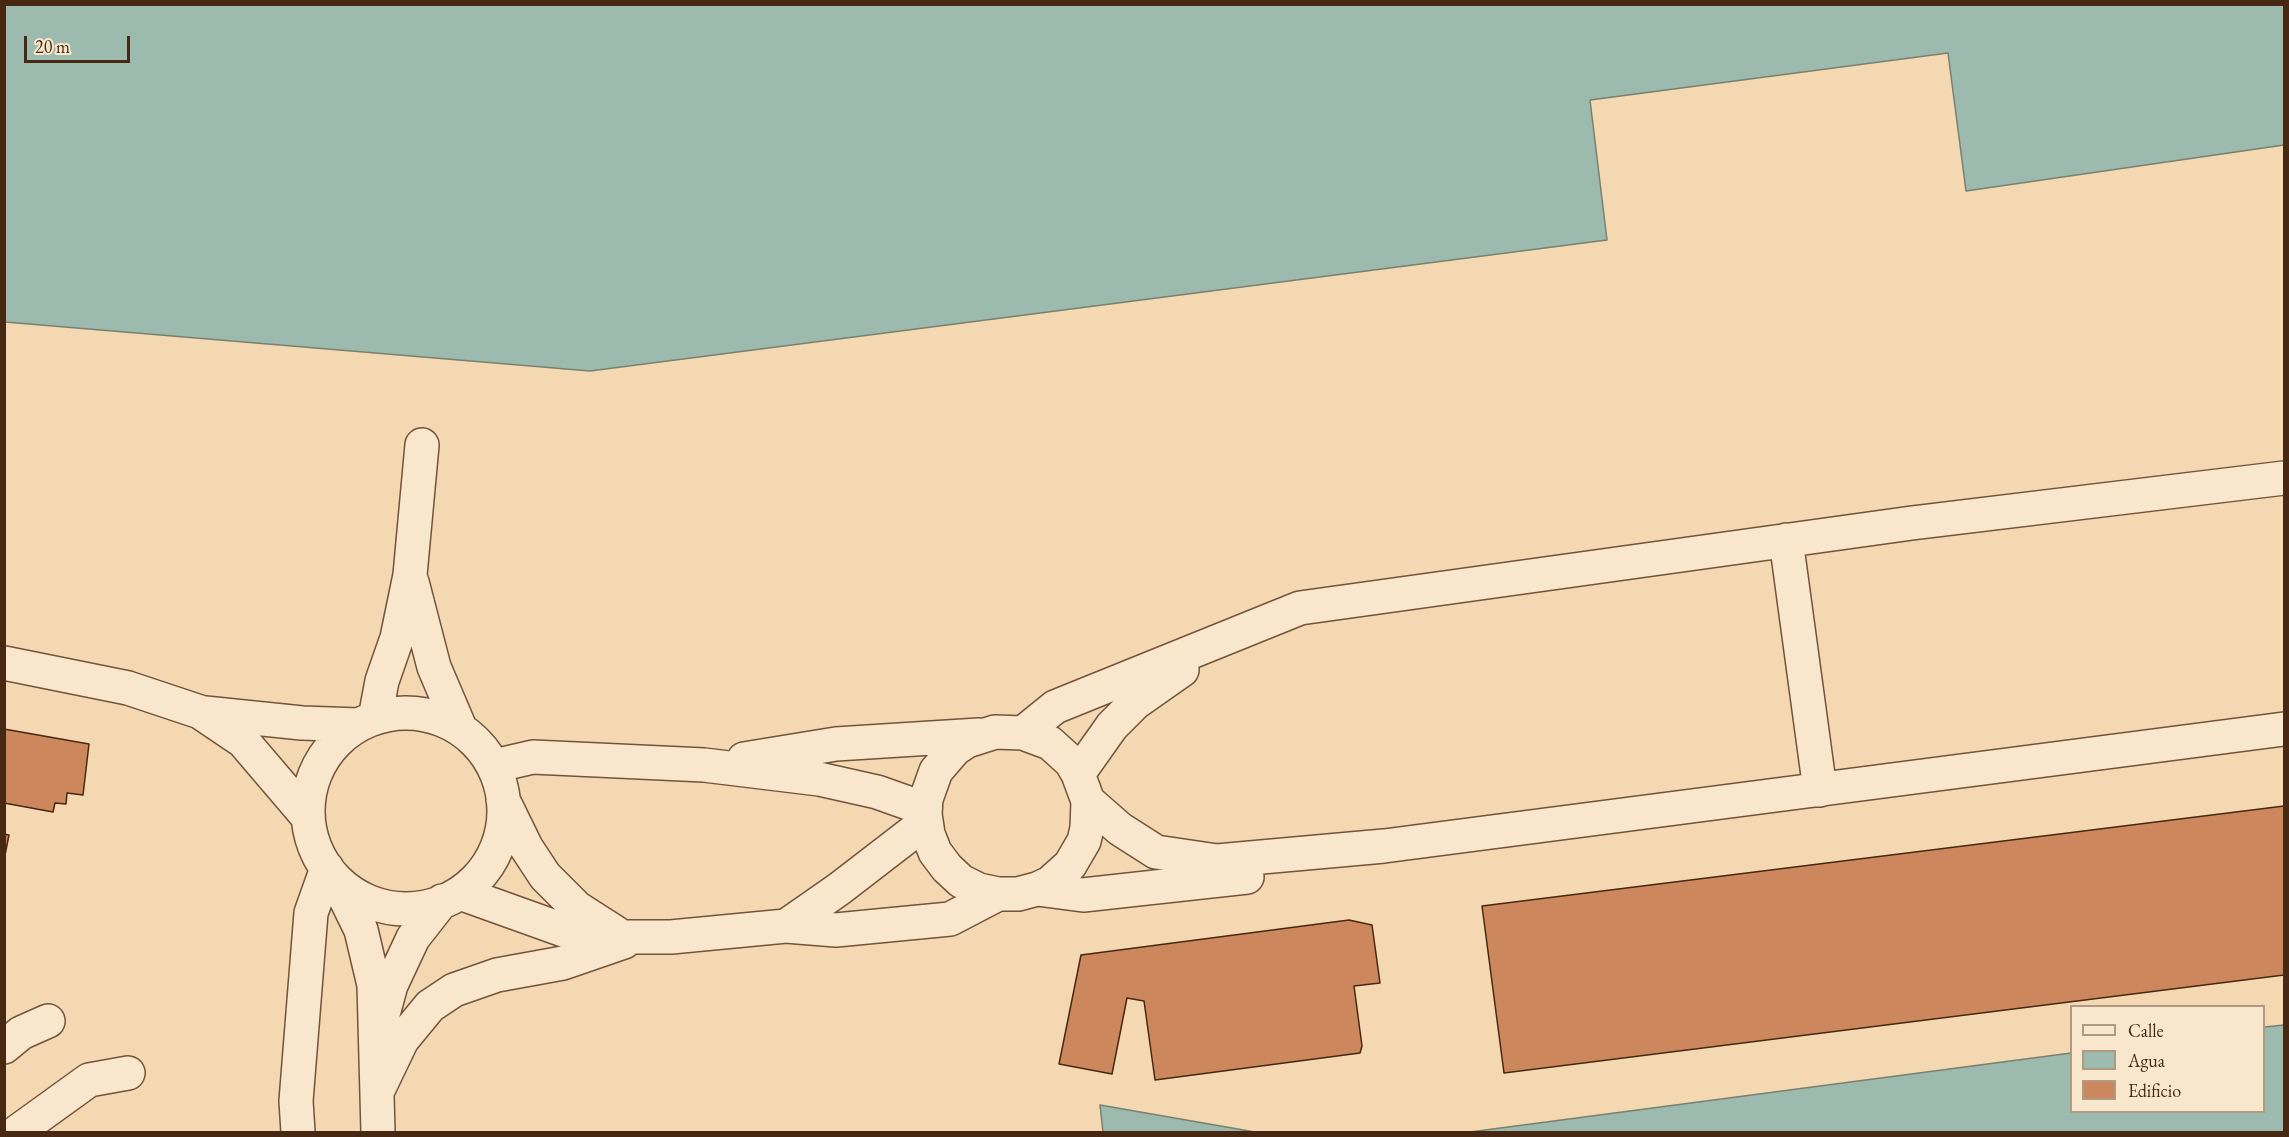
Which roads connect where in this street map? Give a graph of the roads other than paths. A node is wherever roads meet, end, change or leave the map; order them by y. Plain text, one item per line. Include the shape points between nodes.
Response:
1 (422, 445) dead end
2 (2284, 478) edge
3 (1786, 540) junction
4 (410, 575) junction
5 (1244, 630) junction
6 (4, 663) edge
7 (200, 712) junction
8 (367, 722) junction
9 (460, 728) junction
10 (2284, 729) edge
11 (1023, 733) junction
12 (981, 735) junction
13 (704, 765) junction
14 (494, 766) junction
15 (1083, 787) junction
16 (1820, 790) junction
17 (503, 801) junction
18 (308, 816) junction
19 (926, 816) junction
20 (1384, 846) junction
21 (332, 875) junction
22 (1037, 889) junction
23 (998, 894) junction
24 (451, 897) junction
25 (786, 926) junction
26 (631, 937) junction
27 (48, 1021) dead end
28 (376, 1037) junction
29 (4, 1047) edge
30 (128, 1074) dead end
31 (377, 1092) junction
32 (17, 1132) edge
33 (298, 1132) edge
34 (378, 1132) edge

1 - 4 lane
2 - 3 lane
3 - 5 lane via 1300,608
3 - 16 lane
4 - 8 lane via 397,638
4 - 9 lane via 434,667
5 - 11 lane via 1055,707
5 - 15 lane via 1135,703 1112,726
6 - 7 lane via 128,688
7 - 8 lane via 302,723
7 - 18 lane via 243,741
8 - 9 lane via 390,714 414,712
8 - 18 lane via 346,732 329,749 309,793
9 - 14 lane
10 - 16 lane
11 - 12 lane
11 - 15 lane via 1050,743 1071,762
12 - 13 lane via 836,744
12 - 19 lane via 955,749 936,771 926,799
13 - 14 lane via 533,757
13 - 19 lane via 819,779 877,792
14 - 17 lane
15 - 20 lane via 1120,829 1156,852 1175,856 1217,861
15 - 22 lane via 1087,828 1078,853 1061,875
16 - 20 lane
17 - 24 lane via 505,815 500,840 490,863 474,883
17 - 26 lane via 545,876 577,908
18 - 21 lane via 312,840
19 - 23 lane via 928,834 946,868 961,881
19 - 25 lane via 839,889
20 - 22 lane via 1238,880 1083,895
21 - 24 lane via 356,895 379,905 404,909 430,906
21 - 28 lane via 361,930 374,985
21 - 33 lane via 311,913
22 - 23 lane
23 - 25 lane via 950,919 836,930
24 - 26 lane via 566,931
24 - 28 lane via 413,938 391,985
25 - 26 lane via 671,938
26 - 31 lane via 563,963 497,975 454,990 430,1006 402,1040
27 - 29 lane via 21,1033
28 - 31 lane
30 - 32 lane via 88,1080
31 - 34 lane

